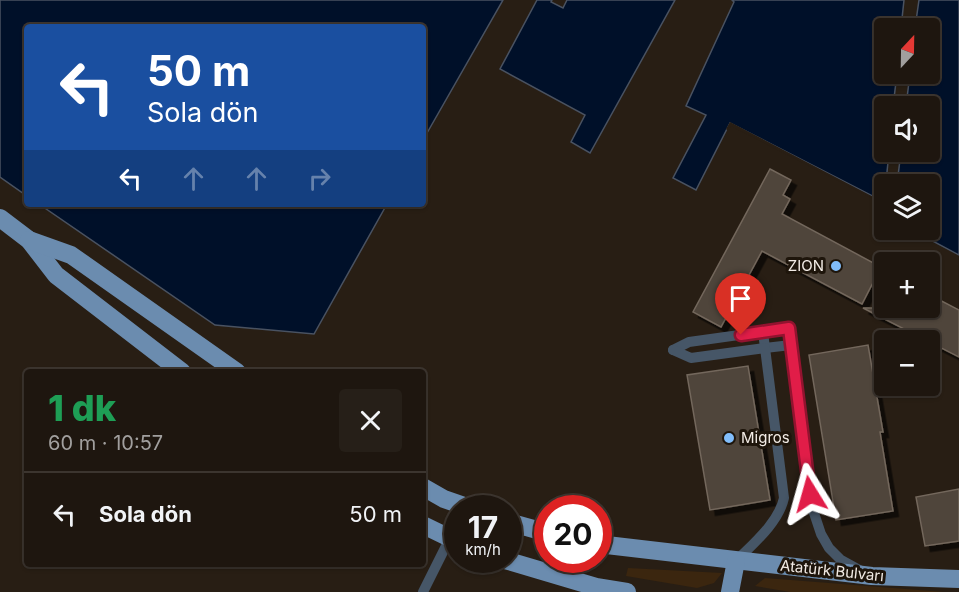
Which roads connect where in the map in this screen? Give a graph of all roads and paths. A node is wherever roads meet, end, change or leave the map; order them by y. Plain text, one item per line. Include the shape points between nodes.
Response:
1 (0, 218) edge
2 (29, 240) junction
3 (763, 332) junction
4 (791, 345) junction
5 (765, 348) junction
6 (178, 369) edge
7 (233, 369) edge
8 (426, 489) edge
9 (444, 499) edge
10 (426, 526) edge
11 (444, 535) edge
12 (612, 546) edge
13 (444, 557) edge
14 (736, 561) junction
15 (522, 565) edge
16 (872, 576) junction
17 (959, 579) edge
18 (423, 592) edge
19 (627, 592) edge
20 (730, 592) edge

1 - 2 main road
2 - 6 main road via 56,275
2 - 7 main road via 71,255
3 - 4 lane via 789,328
3 - 5 lane
3 - 5 lane via 689,342 673,350 692,358
4 - 5 lane
4 - 16 lane via 811,504 821,534 841,560
5 - 14 lane via 784,498 773,520
8 - 9 main road
10 - 11 main road
12 - 14 main road, Atatürk Bulvarı
13 - 18 lane
14 - 16 main road, Atatürk Bulvarı
14 - 20 main road
15 - 19 main road
16 - 17 main road, Atatürk Bulvarı

